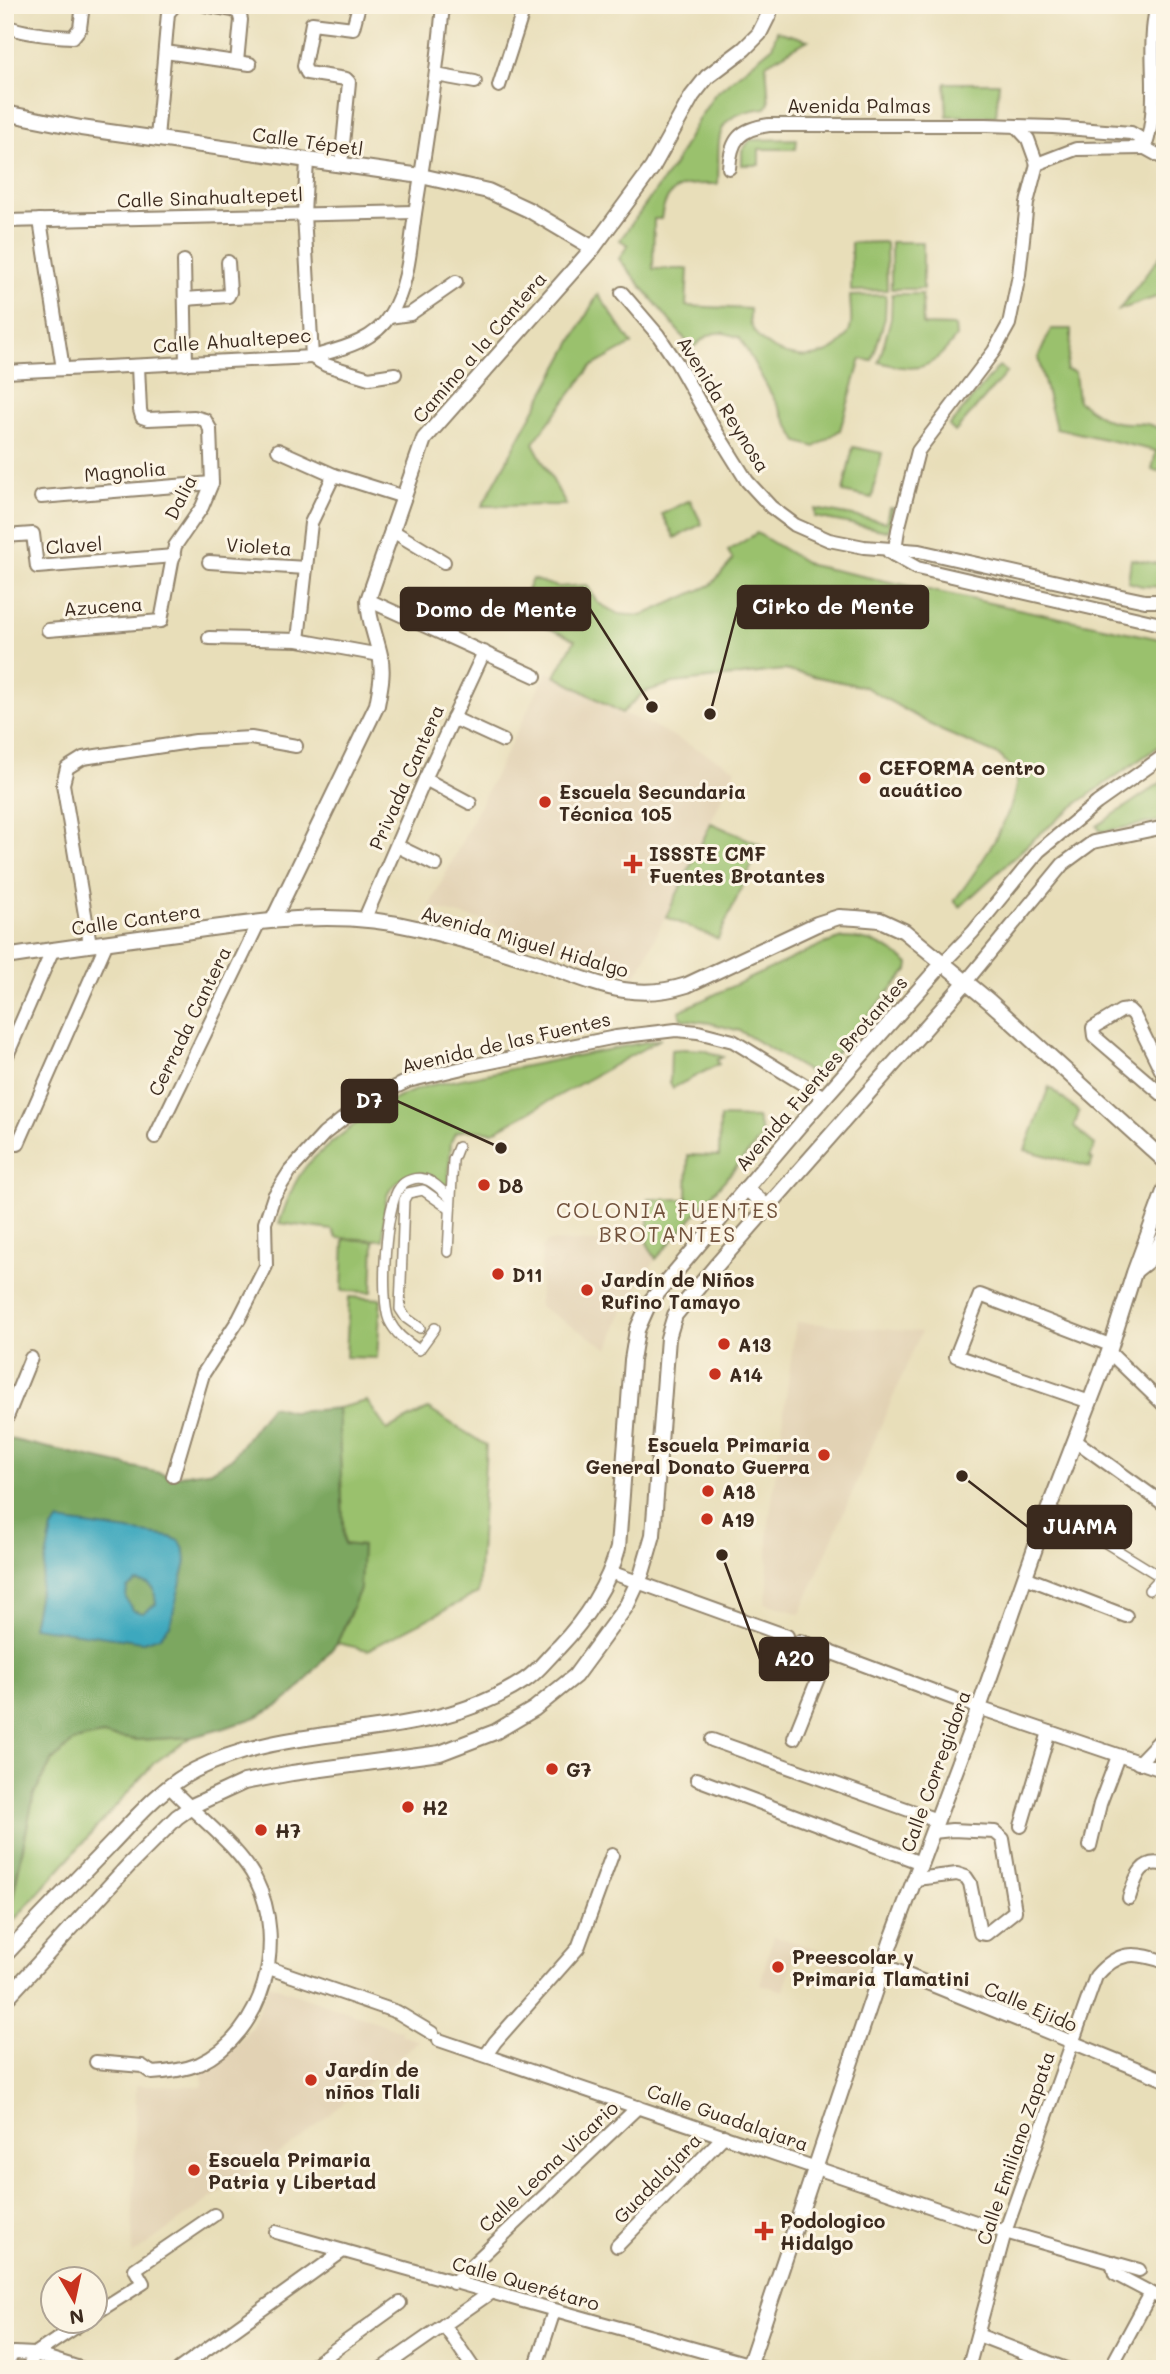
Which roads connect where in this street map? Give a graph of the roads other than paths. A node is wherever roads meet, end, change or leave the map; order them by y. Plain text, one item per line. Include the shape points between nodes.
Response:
1 (83, 5) edge
2 (175, 5) edge
3 (205, 5) edge
4 (359, 5) edge
5 (443, 5) edge
6 (525, 5) edge
7 (770, 5) edge
8 (1157, 5) edge
9 (5, 26) edge
10 (165, 52) junction
11 (436, 75) junction
12 (475, 82) dead end
13 (499, 86) dead end
14 (5, 113) edge
15 (1016, 126) junction
16 (157, 138) junction
17 (1145, 148) junction
18 (1165, 159) edge
19 (307, 161) junction
20 (1037, 164) junction
21 (341, 165) junction
22 (729, 168) dead end
23 (421, 176) junction
24 (415, 212) junction
25 (304, 214) junction
26 (40, 220) junction
27 (5, 221) edge
28 (593, 248) junction
29 (184, 261) dead end
30 (228, 262) dead end
31 (456, 282) dead end
32 (622, 293) dead end
33 (185, 299) junction
34 (390, 317) junction
35 (312, 356) junction
36 (186, 364) junction
37 (138, 366) junction
38 (63, 369) junction
39 (5, 372) edge
40 (395, 374) dead end
41 (278, 450) dead end
42 (334, 475) junction
43 (212, 483) junction
44 (41, 497) dead end
45 (404, 497) junction
46 (391, 530) junction
47 (5, 536) edge
48 (890, 551) junction
49 (173, 556) junction
50 (209, 562) dead end
51 (444, 562) dead end
52 (306, 568) junction
53 (368, 600) junction
54 (1165, 601) edge
55 (162, 621) joint
56 (1165, 625) edge
57 (47, 630) dead end
58 (209, 638) dead end
59 (298, 640) junction
60 (484, 652) junction
61 (380, 655) junction
62 (535, 676) dead end
63 (453, 718) junction
64 (503, 741) dead end
65 (296, 746) dead end
66 (1165, 755) edge
67 (425, 779) junction
68 (470, 803) dead end
69 (1165, 827) edge
70 (397, 846) junction
71 (436, 865) dead end
72 (365, 918) junction
73 (266, 921) junction
74 (107, 942) junction
75 (90, 944) junction
76 (53, 949) junction
77 (5, 957) edge
78 (943, 963) junction
79 (965, 983) junction
80 (5, 1060) edge
81 (1165, 1078) edge
82 (824, 1097) junction
83 (1165, 1097) edge
84 (155, 1137) dead end
85 (18, 1144) dead end
86 (458, 1147) dead end
87 (1165, 1161) edge
88 (747, 1188) junction
89 (1165, 1189) edge
90 (450, 1198) junction
91 (767, 1207) junction
92 (450, 1209) junction
93 (1165, 1233) edge
94 (448, 1252) dead end
95 (1134, 1273) junction
96 (420, 1328) dead end
97 (435, 1328) dead end
98 (1110, 1348) junction
99 (31, 1358) dead end
100 (1090, 1402) junction
101 (1165, 1406) edge
102 (6, 1422) edge
103 (1076, 1441) junction
104 (173, 1476) dead end
105 (1165, 1505) edge
106 (1049, 1508) junction
107 (610, 1572) junction
108 (1025, 1577) junction
109 (638, 1583) junction
110 (1149, 1590) dead end
111 (1126, 1616) dead end
112 (787, 1636) dead end
113 (800, 1641) dead end
114 (829, 1651) junction
115 (979, 1708) junction
116 (1049, 1732) junction
117 (1165, 1735) edge
118 (794, 1738) dead end
119 (712, 1740) dead end
120 (1118, 1756) junction
121 (1138, 1763) junction
122 (1165, 1771) edge
123 (697, 1779) dead end
124 (169, 1786) junction
125 (189, 1808) junction
126 (935, 1826) junction
127 (1021, 1826) dead end
128 (1090, 1846) dead end
129 (611, 1855) dead end
130 (921, 1863) junction
131 (1165, 1865) edge
132 (916, 1879) junction
133 (1129, 1898) dead end
134 (5, 1955) edge
135 (1165, 1962) edge
136 (883, 1965) junction
137 (269, 1968) junction
138 (5, 2000) edge
139 (1071, 2044) junction
140 (486, 2056) junction
141 (96, 2062) dead end
142 (1165, 2080) edge
143 (638, 2107) junction
144 (724, 2136) junction
145 (815, 2167) junction
146 (214, 2215) dead end
147 (276, 2232) dead end
148 (1005, 2232) junction
149 (617, 2246) dead end
150 (343, 2251) junction
151 (1112, 2262) junction
152 (1139, 2270) dead end
153 (453, 2283) junction
154 (490, 2293) junction
155 (1151, 2293) junction
156 (1165, 2300) edge
157 (400, 2303) dead end
158 (108, 2305) edge
159 (554, 2311) junction
160 (444, 2325) junction
161 (978, 2335) junction
162 (62, 2336) edge
163 (35, 2354) junction
164 (5, 2364) edge
165 (749, 2367) edge
166 (27, 2369) edge
167 (82, 2369) edge
168 (178, 2369) edge
169 (307, 2369) edge
170 (381, 2369) edge
171 (474, 2369) edge
172 (535, 2369) edge
173 (766, 2369) edge
174 (968, 2369) edge
175 (1066, 2369) edge
176 (1110, 2369) edge

1 - 9 street via 80,27 73,37
2 - 10 street via 169,13
3 - 10 street via 239,13 243,63
4 - 21 street via 353,28 310,25 303,66 307,73 349,82
5 - 11 street, Calle Ahualtepec
6 - 13 street
7 - 28 street, Camino a la Cantera via 759,34 707,77 692,96 652,168
8 - 17 street via 1152,127
10 - 16 street
11 - 12 street
11 - 23 street, Calle Ahualtepec
14 - 16 street, Calle Tépetl
15 - 17 street, Avenida Palmas via 1131,133
15 - 20 street via 1028,139
15 - 22 street, Avenida Palmas via 769,125 743,132 730,152
16 - 19 street, Calle Tépetl
17 - 18 street, Avenida Palmas
17 - 20 street, Avenida Palmas via 1076,149
19 - 21 street, Calle Tépetl
19 - 25 street
20 - 48 street via 1009,324 994,351 918,451
21 - 23 street, Calle Tépetl
23 - 24 street, Calle Ahualtepec
23 - 28 street, Calle Tépetl via 488,191
24 - 25 street, Calle Sinahualtepetl
24 - 34 street, Calle Ahualtepec via 406,279
25 - 26 street, Calle Sinahualtepetl
25 - 35 street
26 - 27 street, Calle Sinahualtepetl
26 - 38 street
28 - 45 street, Camino a la Cantera via 424,439
29 - 33 street
30 - 33 street via 228,296
31 - 34 street via 410,314
32 - 48 street, Avenida Reynosa via 658,335 740,470 771,507 795,525 829,540
33 - 36 street
34 - 35 street, Calle Ahualtepec via 350,347
35 - 36 street, Calle Ahualtepec
35 - 40 street via 326,365 369,377
36 - 37 street, Calle Ahualtepec
37 - 38 street, Calle Ahualtepec
37 - 43 street, Dalia via 142,417 205,420 210,429
38 - 39 street, Calle Ahualtepec
41 - 42 street
42 - 45 street
42 - 52 street via 310,523
43 - 44 street, Magnolia
43 - 49 street, Dalia
45 - 46 street, Camino a la Cantera
46 - 51 street
46 - 53 street, Camino a la Cantera
47 - 49 street, Clavel via 33,534 37,567
48 - 54 street, Avenida Reynosa via 919,551 1134,599
48 - 56 street, Avenida Reynosa via 917,568
49 - 55 street, Dalia
50 - 52 street, Violeta
52 - 59 street
53 - 60 street
53 - 61 street, Camino a la Cantera
55 - 57 street, Azucena
58 - 59 street
59 - 61 street
60 - 62 street
60 - 63 street, Privada Cantera
61 - 73 street, Camino a la Cantera via 383,677 377,705
63 - 64 street
63 - 67 street, Privada Cantera
65 - 75 street via 251,738 196,741 83,758 67,768 63,784
66 - 78 street, Avenida Fuentes Brotantes via 1039,850
67 - 68 street
67 - 70 street, Privada Cantera
69 - 79 street via 1093,842 1063,864
70 - 71 street
70 - 72 street, Privada Cantera
72 - 73 street, Avenida Miguel Hidalgo
72 - 78 street, Avenida Miguel Hidalgo via 415,927 598,984 643,993 687,985 839,917 880,920 904,931
73 - 74 street, Calle Cantera
73 - 84 street, Cerrada Cantera
74 - 75 street, Calle Cantera
74 - 85 street
75 - 76 street, Calle Cantera
76 - 77 street, Calle Cantera
76 - 80 street
78 - 79 street, Avenida Miguel Hidalgo
78 - 82 street, Avenida Fuentes Brotantes
79 - 87 street, Avenida Miguel Hidalgo
79 - 91 street
81 - 83 street via 1129,1010 1093,1028 1094,1036
82 - 88 street, Avenida Fuentes Brotantes
82 - 104 street, Avenida de las Fuentes via 733,1041 676,1030 471,1066 408,1081 363,1103 324,1134 274,1196 265,1223 265,1266 239,1319 203,1374
86 - 90 street
88 - 91 street
88 - 107 street, Avenida Fuentes Brotantes via 649,1303 637,1330 618,1548
89 - 95 street, Calle Corregidora
90 - 92 street
90 - 97 street via 429,1181 413,1179 399,1188 391,1203 384,1268 388,1316 396,1333 419,1350
91 - 109 street via 676,1315 668,1338 653,1535
92 - 94 street
92 - 96 street via 423,1190 408,1193 404,1200 400,1309
93 - 95 street via 1149,1261
95 - 98 street, Calle Corregidora
98 - 100 street, Calle Corregidora
98 - 100 street via 980,1295 956,1356
98 - 101 street
99 - 102 street
100 - 103 street, Calle Corregidora
103 - 105 street
103 - 106 street, Calle Corregidora
106 - 108 street, Calle Corregidora
106 - 110 street via 1161,1577
107 - 109 street
107 - 124 street, Avenida Fuentes Brotantes via 570,1635 528,1678 501,1695 438,1718 257,1747 221,1758
108 - 111 street
108 - 115 street, Calle Corregidora
109 - 112 street
109 - 125 street via 612,1628 575,1676 534,1709 495,1732 440,1753 244,1782
113 - 114 street
114 - 115 street
114 - 118 street
115 - 116 street
115 - 126 street, Calle Corregidora
116 - 120 street
116 - 127 street
117 - 121 street
119 - 126 street
120 - 121 street
120 - 128 street
121 - 122 street
123 - 130 street
124 - 125 street
124 - 134 street, Avenida Fuentes Brotantes
125 - 137 street via 235,1852 256,1880 269,1928
125 - 138 street
126 - 130 street, Calle Corregidora
126 - 132 street via 995,1832 1003,1839 1015,1911 986,1934 980,1933 966,1877
129 - 140 street via 578,1948
130 - 132 street, Calle Corregidora
131 - 133 street via 1146,1864 1138,1872
132 - 136 street, Calle Corregidora
135 - 139 street, Calle Emiliano Zapata via 1124,1955 1109,1962 1096,1976
136 - 139 street, Calle Ejido
136 - 145 street, Calle Corregidora
137 - 140 street, Calle Guadalajara via 397,2012 436,2036
137 - 141 street via 245,2023 206,2060 152,2073 142,2066
139 - 142 street, Calle Ejido
139 - 148 street, Calle Emiliano Zapata
140 - 143 street, Calle Guadalajara
143 - 144 street, Calle Guadalajara
143 - 153 street, Calle Leona Vicario
144 - 145 street, Calle Guadalajara
144 - 149 street, Guadalajara
145 - 148 street, Calle Guadalajara
145 - 165 street, Calle Corregidora
146 - 158 street via 135,2269 143,2283
147 - 150 street, Calle Querétaro
148 - 151 street, Calle Guadalajara
148 - 161 street, Calle Emiliano Zapata
150 - 153 street, Calle Querétaro
150 - 168 street
151 - 152 street, Calle Guadalajara
151 - 155 street via 1115,2274
153 - 154 street, Calle Querétaro
154 - 159 street, Calle Querétaro
154 - 160 street
155 - 156 street
155 - 176 street
157 - 169 street
159 - 165 street, Calle Querétaro
159 - 172 street
160 - 170 street
160 - 171 street
161 - 174 street, Calle Emiliano Zapata
161 - 175 street
162 - 163 street
163 - 164 street via 15,2353
163 - 166 street
163 - 167 street
165 - 173 street, Calle Querétaro

